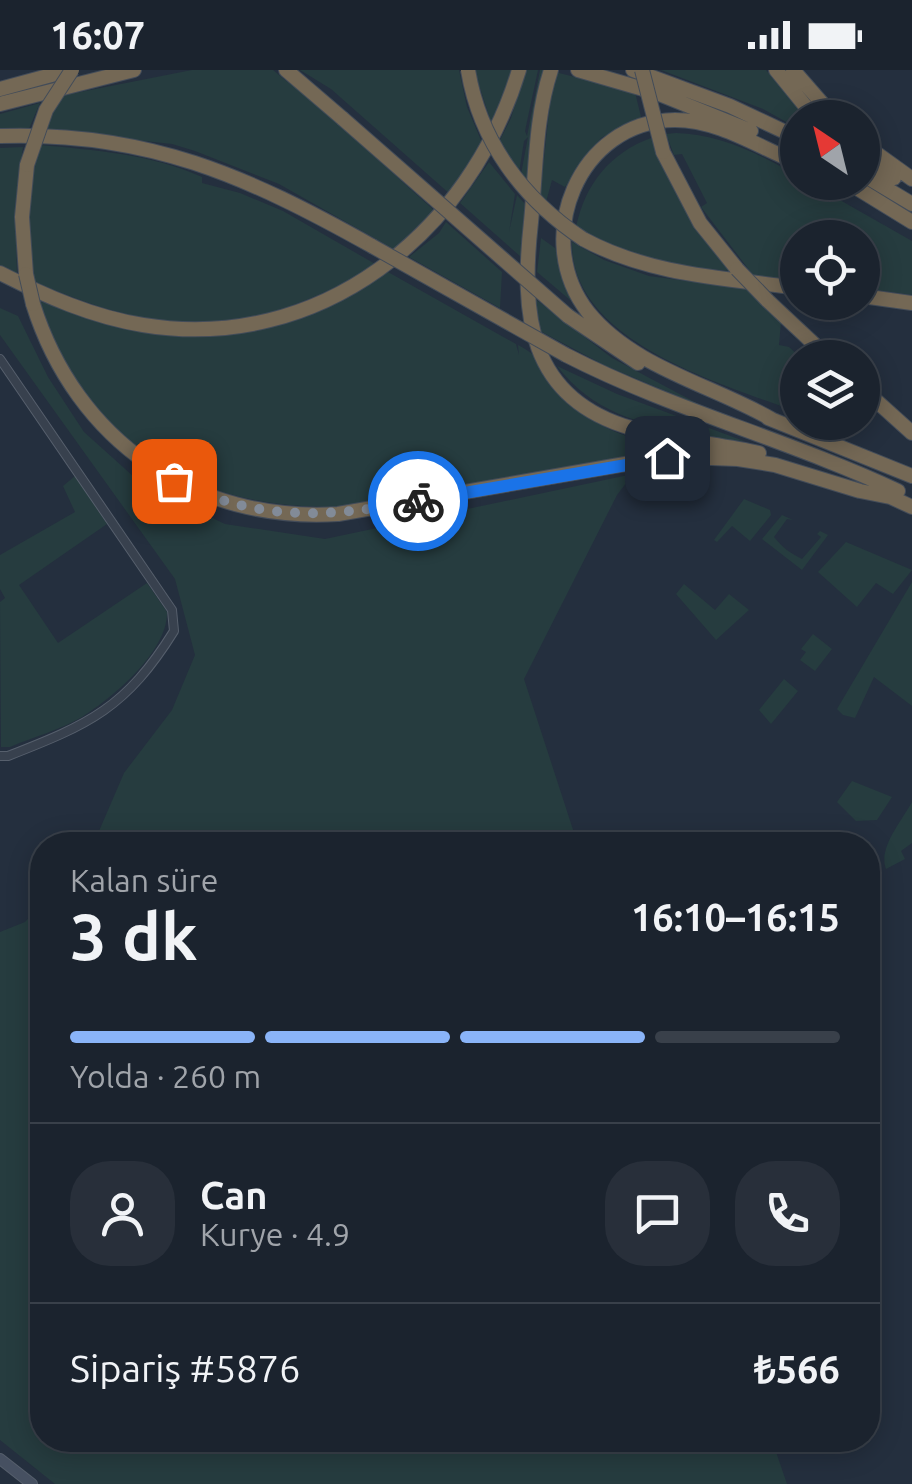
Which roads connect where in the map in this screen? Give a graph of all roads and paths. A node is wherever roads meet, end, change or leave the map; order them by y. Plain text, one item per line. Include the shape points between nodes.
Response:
1 (71, 70) edge
2 (134, 70) edge
3 (286, 70) edge
4 (468, 70) edge
5 (518, 70) edge
6 (551, 70) edge
7 (578, 70) edge
8 (633, 70) edge
9 (642, 70) edge
10 (776, 70) edge
11 (794, 70) edge
12 (0, 89) edge
13 (800, 100) edge
14 (820, 100) edge
15 (0, 104) edge
16 (780, 130) edge
17 (0, 136) edge
18 (780, 146) edge
19 (780, 154) edge
20 (880, 157) edge
21 (880, 169) edge
22 (912, 179) edge
23 (880, 185) edge
24 (912, 188) edge
25 (876, 200) edge
26 (912, 204) edge
27 (912, 222) edge
28 (0, 273) edge
29 (780, 285) edge
30 (880, 298) edge
31 (912, 302) edge
32 (810, 340) edge
33 (0, 359) edge
34 (880, 404) edge
35 (773, 420) junction
36 (912, 433) edge
37 (912, 476) edge
38 (890, 496) junction
39 (912, 497) edge
40 (912, 507) edge
41 (0, 756) edge
42 (0, 1459) edge
43 (32, 1484) edge

1 - 12 highway
1 - 38 highway, bridge via 46,110 28,165 26,274 61,371 120,442 162,474 241,507 290,514 363,511 667,458 775,464
2 - 15 highway
3 - 35 highway, bridge via 568,316 667,379
4 - 29 highway, bridge via 482,120 509,170 543,209 583,239 651,267
5 - 28 highway via 485,153 450,204 390,262 316,304 251,323 164,328 79,308
6 - 38 highway via 526,282 534,341 560,383 619,424 777,457
7 - 18 highway via 722,118
8 - 16 highway
9 - 32 highway, bridge via 663,152 700,222 736,269
10 - 13 highway
11 - 14 highway
17 - 39 highway, bridge via 94,140 180,157 267,190 652,396
19 - 35 highway via 688,121 656,122 622,134 596,154 572,189 563,247 568,276 600,325 651,360
20 - 22 highway
21 - 24 highway
23 - 26 highway
25 - 27 highway
30 - 31 highway
33 - 41 street via 172,610 174,631 135,688 96,717
34 - 36 highway
35 - 37 highway
38 - 40 highway
42 - 43 main road

